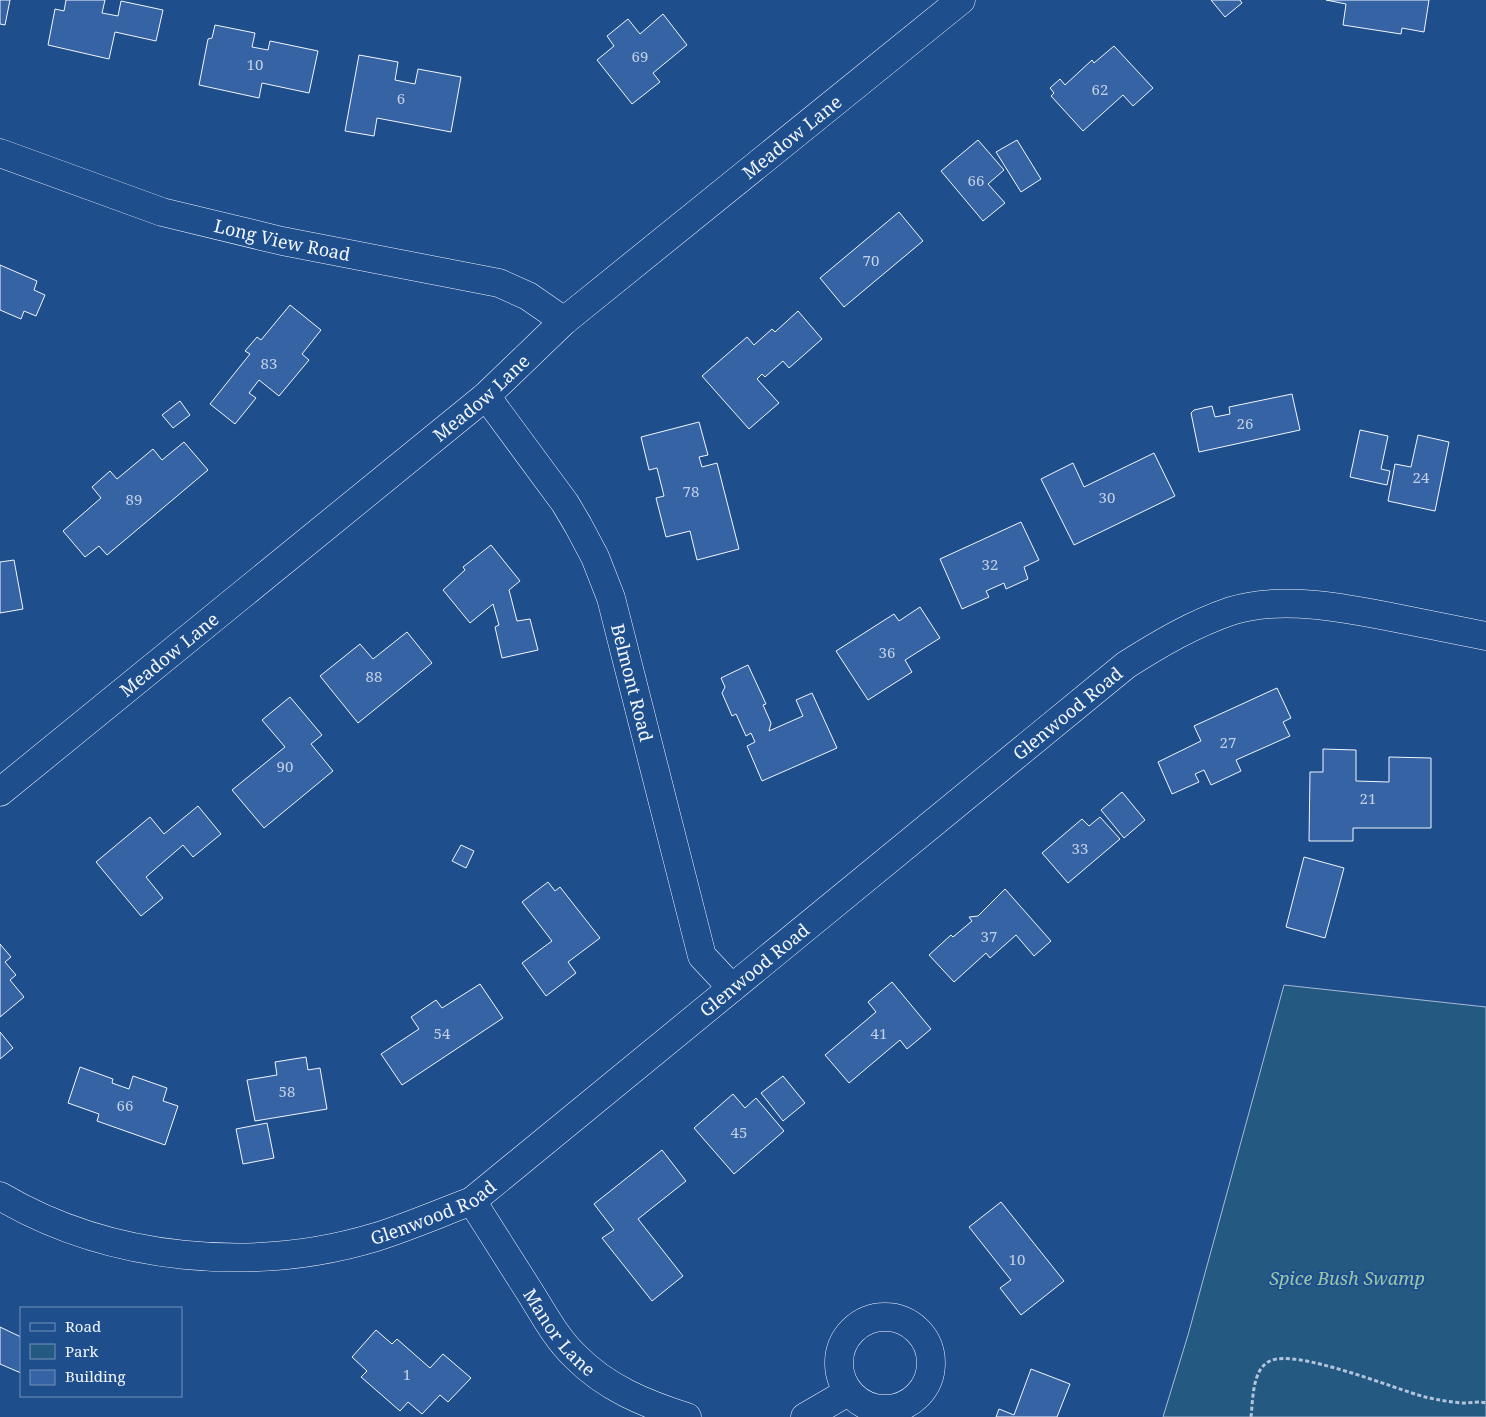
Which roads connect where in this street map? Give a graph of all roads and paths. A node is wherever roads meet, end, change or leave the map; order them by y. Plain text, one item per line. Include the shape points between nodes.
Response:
1 (961, 0) edge
2 (0, 154) edge
3 (564, 321) junction
4 (486, 396) junction
5 (1486, 636) edge
6 (0, 792) edge
7 (732, 988) junction
8 (0, 1196) edge
9 (472, 1201) junction
10 (848, 1392) dead end
11 (1486, 1403) edge
12 (687, 1417) edge
13 (805, 1417) edge
14 (1251, 1417) edge

1 - 3 street, Meadow Lane
2 - 3 street, Long View Road via 162,212 282,241 499,283 528,296
3 - 4 street, Meadow Lane
4 - 6 street, Meadow Lane
4 - 7 street, Belmont Road via 565,504 595,557 611,598 702,956
5 - 7 street, Glenwood Road via 1304,604 1232,611 1193,626 1126,665
7 - 9 street, Glenwood Road
8 - 9 street, Glenwood Road via 61,1226 111,1242 162,1253 216,1256 275,1256 324,1249 376,1237
9 - 12 street, Manor Lane via 544,1315 575,1357 630,1396
10 - 13 street
11 - 14 path via 1427,1398 1366,1377 1301,1360 1279,1358 1262,1367

